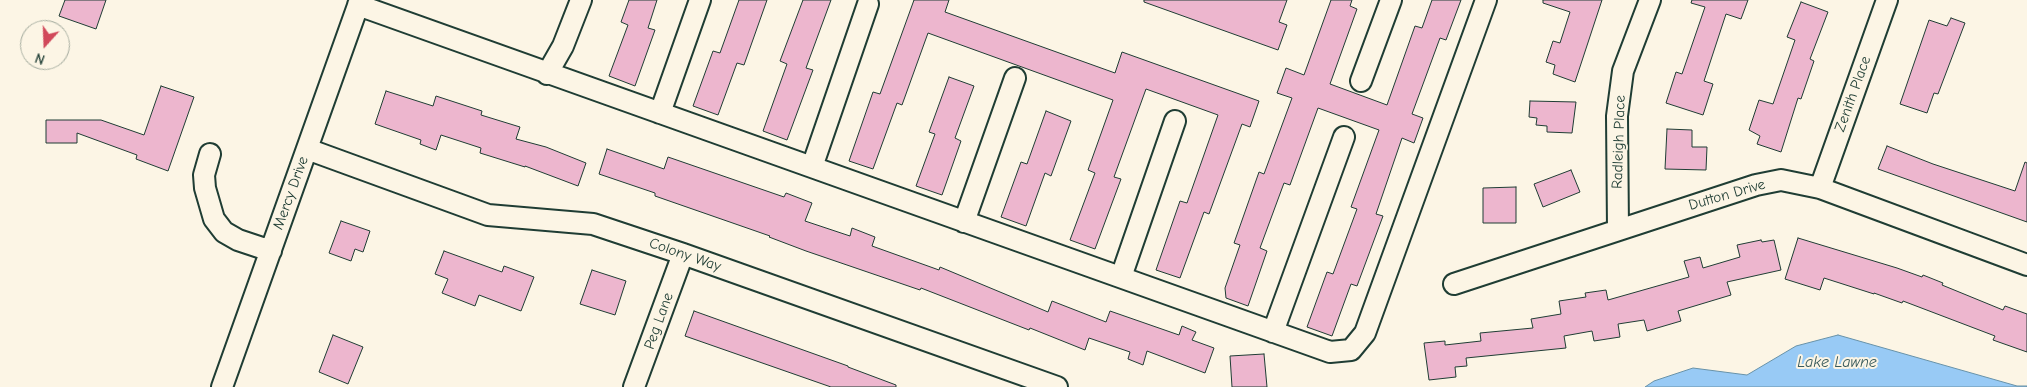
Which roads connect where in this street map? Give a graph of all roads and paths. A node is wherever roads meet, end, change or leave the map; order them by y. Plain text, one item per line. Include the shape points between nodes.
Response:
1 (580, 0) edge
2 (700, 0) edge
3 (1391, 0) edge
4 (1486, 0) edge
5 (1650, 0) edge
6 (1887, 0) edge
7 (359, 3) edge
8 (868, 4) dead end
9 (547, 74) junction
10 (1015, 78) dead end
11 (1361, 81) dead end
12 (660, 113) junction
13 (1175, 121) dead end
14 (1344, 137) dead end
15 (307, 149) junction
16 (210, 154) dead end
17 (812, 167) junction
18 (1820, 188) junction
19 (964, 222) junction
20 (1618, 229) junction
21 (271, 251) junction
22 (684, 254) junction
23 (2027, 265) edge
24 (1121, 277) junction
25 (1454, 284) dead end
26 (1273, 332) junction
27 (222, 387) edge
28 (634, 387) edge
29 (1057, 387) edge

1 - 9 street via 563,46
2 - 12 street
3 - 11 street
4 - 26 street via 1365,334 1351,350 1330,352
5 - 20 street, Radleigh Place via 1623,72 1620,89 1617,116
6 - 18 street, Zenith Place
7 - 9 street
7 - 15 street, Mercy Drive
8 - 17 street
9 - 12 street
10 - 19 street
12 - 17 street
13 - 24 street
14 - 26 street
15 - 21 street, Mercy Drive
15 - 22 street, Colony Way via 488,215 593,224
16 - 21 street via 204,175 214,219 224,232 238,240
17 - 19 street
18 - 20 street, Dutton Drive via 1781,180 1756,185
18 - 23 street, Dutton Drive
19 - 24 street
20 - 25 street, Dutton Drive
21 - 27 street, Mercy Drive
22 - 28 street, Peg Lane
22 - 29 street, Colony Way
24 - 26 street

